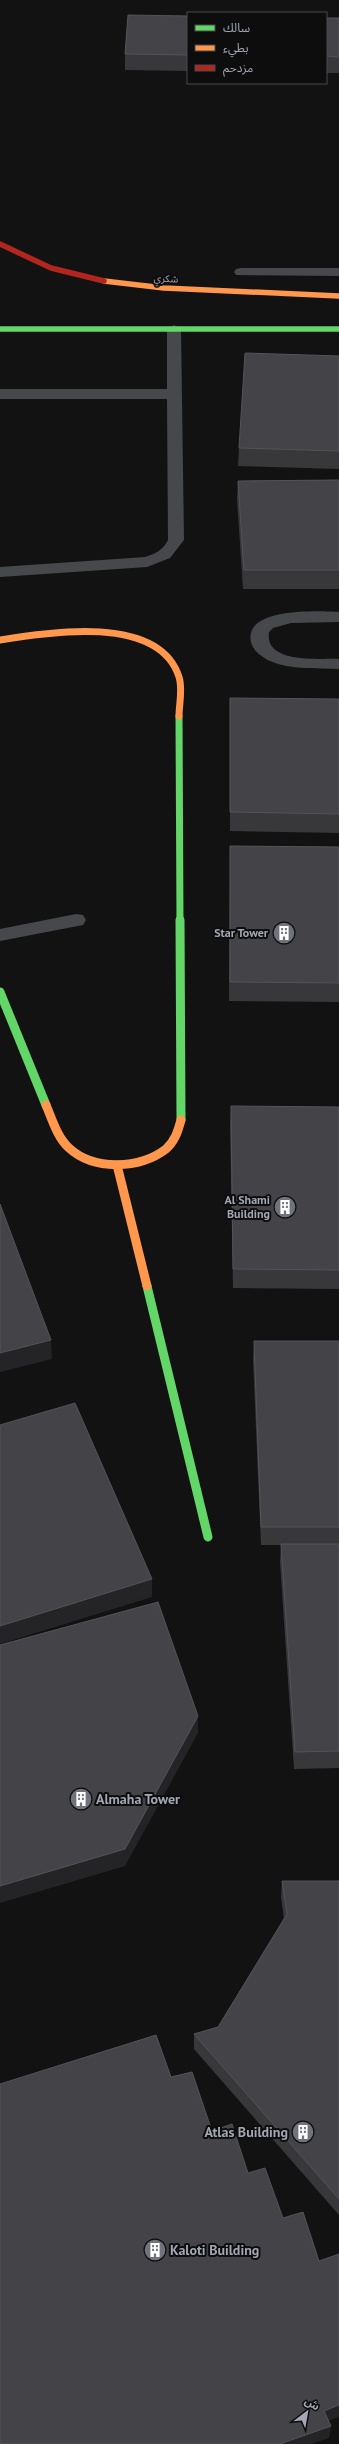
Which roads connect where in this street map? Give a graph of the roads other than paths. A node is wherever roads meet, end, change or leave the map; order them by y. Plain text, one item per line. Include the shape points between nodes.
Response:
1 (0, 244) edge
2 (0, 248) edge
3 (11, 251) junction
4 (241, 272) dead end
5 (339, 272) edge
6 (339, 296) edge
7 (0, 329) edge
8 (174, 329) junction
9 (336, 330) edge
10 (0, 394) edge
11 (175, 394) junction
12 (0, 572) edge
13 (339, 617) edge
14 (0, 640) edge
15 (339, 664) edge
16 (76, 920) dead end
17 (0, 935) edge
18 (0, 992) edge
19 (117, 1165) junction
20 (208, 1537) dead end

1 - 3 street, شكري
2 - 3 street
3 - 6 street, شكري via 50,267 97,280 148,288
4 - 5 lane
7 - 8 street
8 - 9 street
8 - 11 lane
10 - 11 lane
11 - 12 lane via 176,540 172,549 162,557 147,562
13 - 15 lane via 290,617 278,620 267,624 259,639 261,646 278,658
14 - 19 street via 62,633 108,633 130,636 163,652 179,677 180,1132 166,1150 145,1161
16 - 17 lane
18 - 19 street via 57,1132 70,1149 92,1161
19 - 20 street

